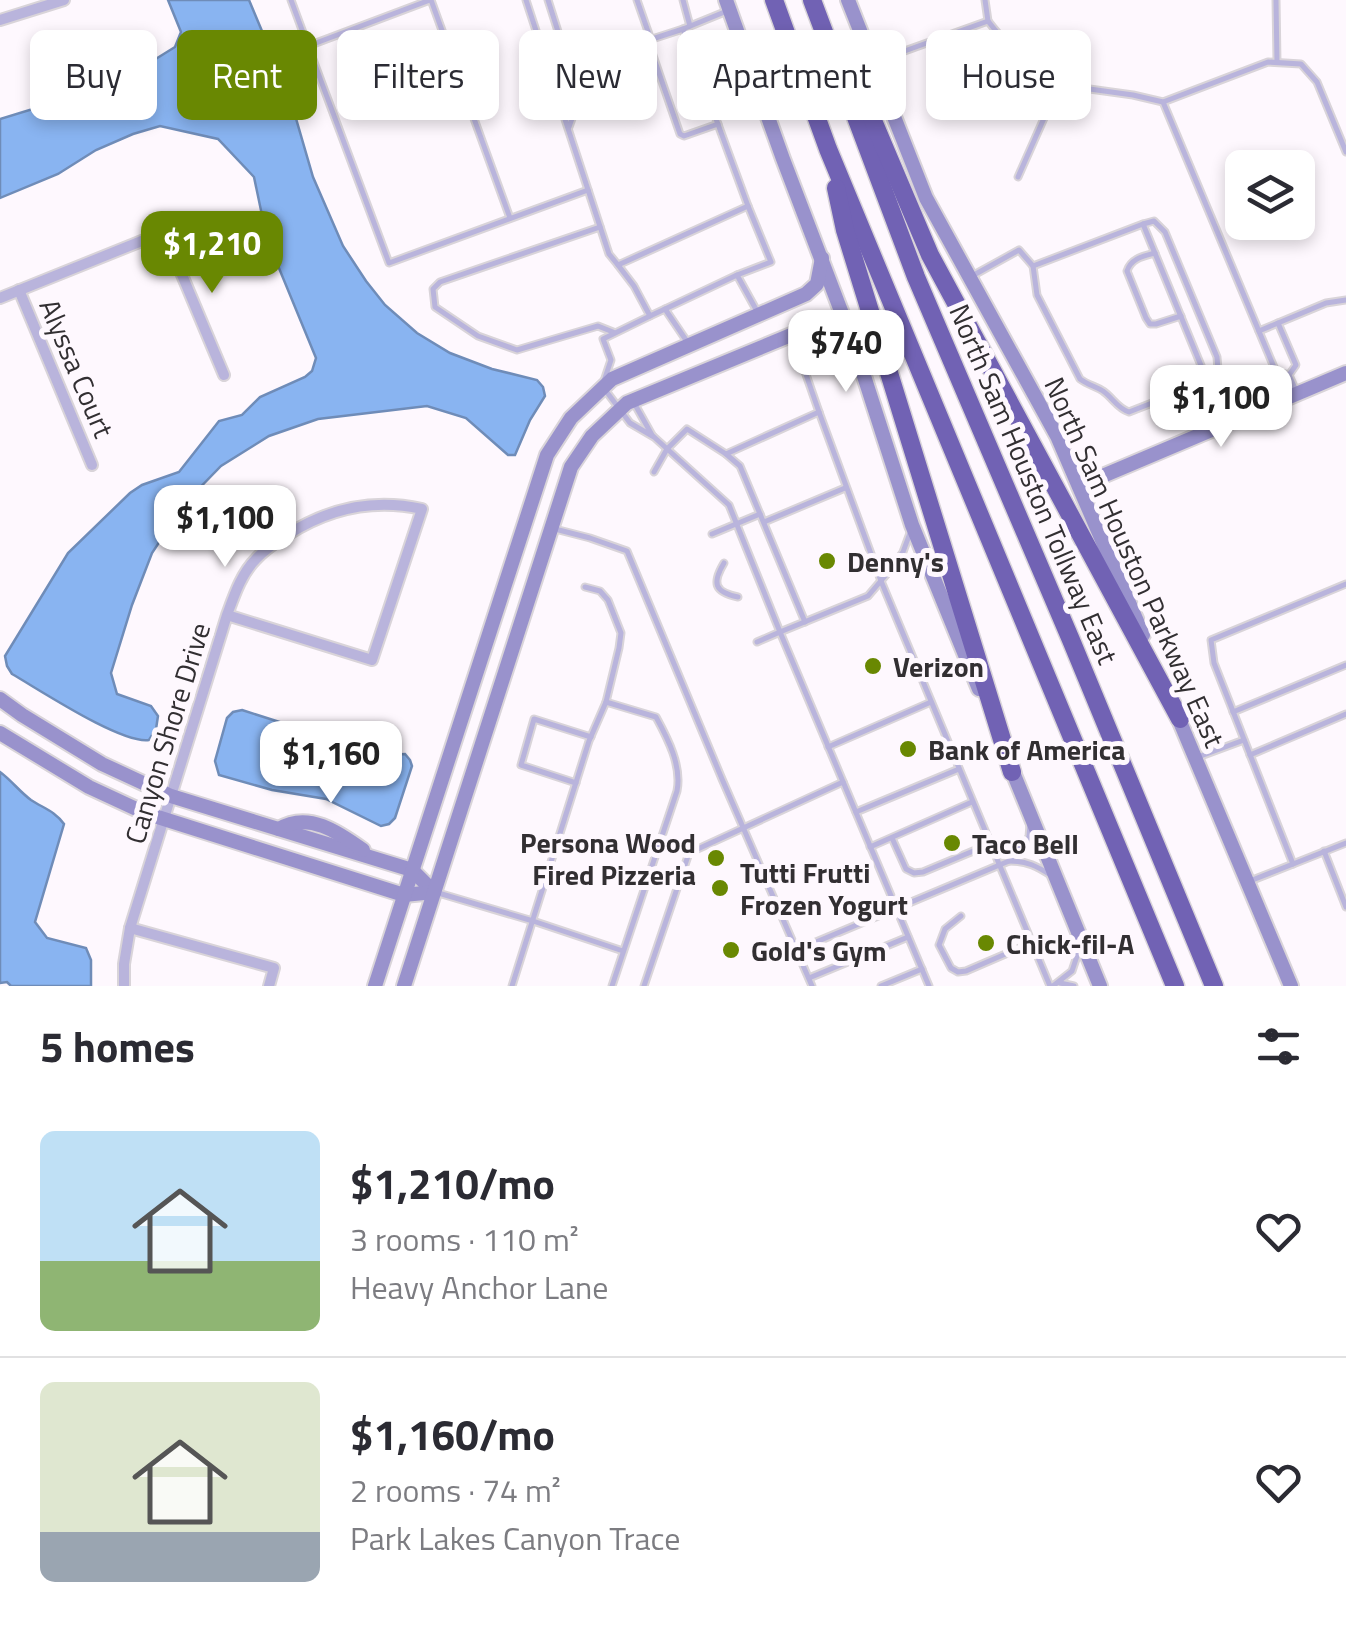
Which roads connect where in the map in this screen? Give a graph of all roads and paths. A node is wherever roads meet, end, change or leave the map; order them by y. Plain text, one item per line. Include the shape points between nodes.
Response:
1 (64, 0) edge
2 (291, 0) edge
3 (430, 0) edge
4 (526, 0) edge
5 (548, 0) edge
6 (637, 0) edge
7 (682, 0) edge
8 (774, 0) edge
9 (812, 0) edge
10 (822, 0) edge
11 (848, 0) edge
12 (985, 0) edge
13 (1276, 0) edge
14 (728, 5) edge
15 (0, 20) edge
16 (988, 22) junction
17 (687, 28) junction
18 (302, 30) edge
19 (558, 30) edge
20 (646, 30) edge
21 (859, 30) edge
22 (994, 30) edge
23 (657, 37) edge
24 (317, 43) edge
25 (906, 51) edge
26 (1277, 63) junction
27 (657, 68) edge
28 (317, 70) edge
29 (1091, 89) edge
30 (1163, 102) junction
31 (572, 120) edge
32 (895, 120) edge
33 (1043, 120) edge
34 (718, 124) junction
35 (568, 130) junction
36 (828, 149) junction
37 (1346, 152) edge
38 (1018, 177) dead end
39 (588, 190) junction
40 (748, 206) junction
41 (510, 218) junction
42 (1143, 224) junction
43 (600, 226) junction
44 (1155, 252) junction
45 (822, 258) junction
46 (618, 265) junction
47 (1033, 266) junction
48 (737, 275) junction
49 (969, 277) junction
50 (20, 290) junction
51 (0, 298) edge
52 (1346, 300) edge
53 (666, 309) junction
54 (759, 314) junction
55 (650, 316) junction
56 (1181, 316) junction
57 (1278, 323) junction
58 (1259, 331) junction
59 (615, 333) junction
60 (792, 336) junction
61 (690, 345) junction
62 (854, 345) junction
63 (1346, 373) edge
64 (224, 375) dead end
65 (1289, 375) junction
66 (1208, 381) junction
67 (602, 386) junction
68 (1297, 394) junction
69 (633, 400) junction
70 (618, 409) junction
71 (818, 412) junction
72 (1225, 424) junction
73 (654, 437) junction
74 (667, 450) junction
75 (726, 454) junction
76 (92, 464) dead end
77 (654, 472) dead end
78 (1079, 486) junction
79 (846, 488) junction
80 (760, 514) junction
81 (764, 522) junction
82 (736, 524) junction
83 (912, 525) junction
84 (552, 528) junction
85 (712, 534) dead end
86 (724, 563) dead end
87 (891, 570) junction
88 (931, 572) junction
89 (881, 582) junction
90 (1346, 584) edge
91 (584, 586) dead end
92 (738, 596) dead end
93 (226, 615) junction
94 (805, 622) junction
95 (780, 632) junction
96 (757, 642) dead end
97 (1346, 665) edge
98 (0, 700) edge
99 (606, 702) junction
100 (932, 702) junction
101 (1233, 712) junction
102 (1346, 714) edge
103 (1180, 719) junction
104 (0, 733) edge
105 (590, 737) junction
106 (1244, 740) junction
107 (828, 747) junction
108 (1250, 755) junction
109 (1196, 758) junction
110 (958, 769) junction
111 (1012, 772) junction
112 (843, 782) junction
113 (576, 783) junction
114 (171, 796) junction
115 (972, 802) junction
116 (856, 812) junction
117 (1030, 816) junction
118 (164, 819) junction
119 (743, 827) junction
120 (279, 829) junction
121 (892, 838) junction
122 (1346, 843) edge
123 (990, 844) junction
124 (870, 847) junction
125 (354, 852) junction
126 (1324, 852) junction
127 (272, 854) junction
128 (376, 858) junction
129 (1009, 861) junction
130 (1293, 864) junction
131 (998, 865) junction
132 (412, 870) junction
133 (348, 878) junction
134 (1056, 880) junction
135 (1248, 882) junction
136 (434, 892) junction
137 (404, 896) junction
138 (1346, 907) edge
139 (896, 909) junction
140 (961, 916) dead end
141 (533, 921) junction
142 (130, 928) junction
143 (908, 938) junction
144 (1081, 939) junction
145 (1031, 942) junction
146 (797, 950) junction
147 (623, 951) junction
148 (922, 969) junction
149 (809, 978) junction
150 (1291, 984) edge
151 (1054, 985) edge
152 (124, 986) edge
153 (268, 986) edge
154 (376, 986) edge
155 (404, 986) edge
156 (512, 986) edge
157 (612, 986) edge
158 (644, 986) edge
159 (812, 986) edge
160 (881, 986) edge
161 (929, 986) edge
162 (1074, 986) edge
163 (1100, 986) edge
164 (1175, 986) edge
165 (1214, 986) edge

1 - 15 street
2 - 18 lane
3 - 24 lane
3 - 41 lane
4 - 35 lane
5 - 19 lane
6 - 20 lane
7 - 17 lane
8 - 36 highway
9 - 165 highway, North Sam Houston Tollway East via 916,277
10 - 103 highway via 930,255
11 - 21 street, North Sam Houston Parkway East
12 - 16 lane
13 - 26 lane
14 - 17 lane
14 - 45 street
16 - 22 lane
16 - 25 lane
17 - 23 lane
17 - 34 lane
26 - 30 lane
26 - 37 lane via 1301,64 1317,82
27 - 34 lane via 682,136
28 - 41 lane via 388,262
29 - 30 lane
30 - 58 lane
31 - 35 lane
32 - 49 street, North Sam Houston Parkway East via 926,198
33 - 38 lane
34 - 40 lane
35 - 39 lane
36 - 111 highway via 845,230
36 - 164 highway
39 - 41 lane
39 - 43 lane
40 - 46 lane
40 - 48 lane via 771,262
42 - 44 lane
42 - 47 lane
42 - 66 lane via 1160,224 1173,250 1216,357 1218,370
43 - 46 lane
43 - 59 lane via 432,289 435,308 478,336 517,350 598,326
44 - 56 lane
44 - 56 lane via 1127,270 1146,318 1156,324
45 - 54 street via 817,284 806,294
45 - 62 street
46 - 55 lane
47 - 49 lane via 1018,250
47 - 66 lane via 1038,295 1080,379 1120,408 1129,412
48 - 53 lane
48 - 54 lane
49 - 78 street, North Sam Houston Parkway East
50 - 51 street
50 - 64 street via 164,232
50 - 76 street, Alyssa Court
52 - 57 lane
53 - 55 lane
53 - 61 lane
54 - 61 street
55 - 59 lane
56 - 66 lane
57 - 58 lane
57 - 65 lane via 1296,365
58 - 65 lane via 1276,372
59 - 67 lane via 602,339 612,360
60 - 62 street via 834,321
60 - 69 street
60 - 71 lane
61 - 67 street
62 - 83 street
63 - 68 street
65 - 68 lane
66 - 72 lane
67 - 70 lane
67 - 132 street via 546,456
68 - 72 street
69 - 70 street
69 - 73 lane
70 - 73 lane
70 - 84 street via 572,467
71 - 75 lane
71 - 79 lane
72 - 78 street
73 - 74 lane
74 - 75 lane via 687,428
74 - 77 lane
74 - 82 lane via 729,505
75 - 80 lane via 740,466
78 - 103 street, North Sam Houston Parkway East
79 - 81 lane
79 - 89 lane
80 - 81 lane
80 - 82 lane
81 - 94 lane
82 - 85 lane
82 - 95 lane
83 - 87 lane
83 - 88 street
84 - 119 lane via 627,551
84 - 136 street
86 - 92 lane via 717,586
87 - 88 lane
87 - 89 lane
88 - 111 street
89 - 94 lane via 868,596
89 - 100 lane
90 - 101 lane via 1211,640
91 - 99 lane via 608,600 621,633
93 - 93 street, Canyon Shore Drive via 254,560 302,526 366,504 422,509 372,660
93 - 114 street, Canyon Shore Drive
94 - 95 lane
95 - 96 lane
95 - 107 lane
97 - 101 lane
98 - 114 street via 102,764
99 - 105 lane
99 - 147 lane via 656,717 680,776
100 - 107 lane
100 - 110 lane
101 - 106 lane
102 - 108 lane
103 - 109 street, North Sam Houston Parkway East
104 - 118 street via 100,793
105 - 113 lane
105 - 113 lane via 534,719 520,765
106 - 108 lane
106 - 109 lane
107 - 112 lane
108 - 130 lane
109 - 135 street, North Sam Houston Parkway East
110 - 115 lane
110 - 116 lane
111 - 117 street
112 - 116 lane
112 - 119 lane
113 - 141 lane
114 - 118 street, Canyon Shore Drive
114 - 120 street
115 - 121 lane
115 - 123 lane
116 - 124 lane
117 - 129 lane via 1029,837
117 - 134 street
118 - 127 street
118 - 142 street, Canyon Shore Drive
119 - 146 lane
119 - 158 lane via 689,852
120 - 125 street
120 - 127 street
120 - 128 street via 290,822 319,825
121 - 123 lane via 914,874
121 - 124 lane
122 - 126 lane
123 - 131 lane
124 - 139 lane
125 - 128 street
125 - 133 street
126 - 130 lane
126 - 138 lane
127 - 133 street
128 - 132 street
129 - 131 lane
129 - 134 lane via 1033,864
130 - 135 lane
131 - 139 lane
131 - 145 lane
132 - 136 street
132 - 137 street
133 - 137 street
134 - 144 street
135 - 150 street, North Sam Houston Parkway East
136 - 137 street
136 - 141 lane
136 - 155 street
137 - 154 street
139 - 143 lane
139 - 146 lane
140 - 145 lane via 938,945 958,972
141 - 147 lane
141 - 156 lane
142 - 152 street, Canyon Shore Drive
142 - 153 street via 274,968
143 - 148 lane
143 - 149 lane
144 - 151 lane via 1072,970
144 - 163 street
145 - 151 lane
146 - 149 lane
147 - 157 lane
148 - 160 lane
148 - 161 lane
149 - 159 lane
151 - 162 lane

